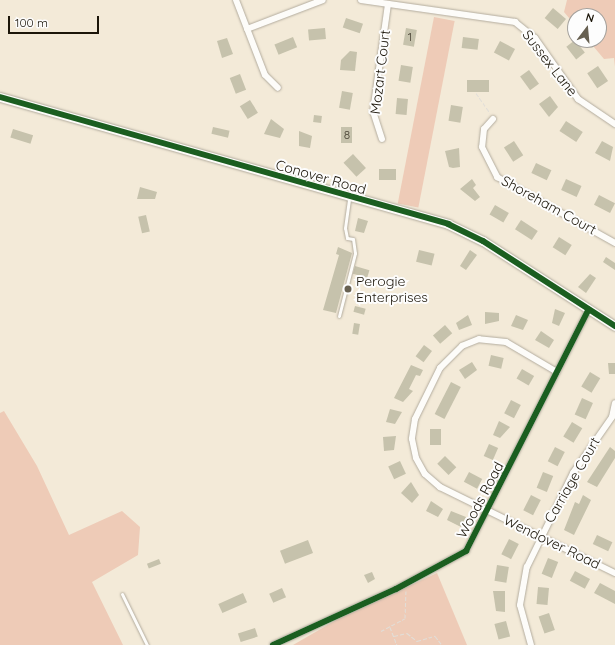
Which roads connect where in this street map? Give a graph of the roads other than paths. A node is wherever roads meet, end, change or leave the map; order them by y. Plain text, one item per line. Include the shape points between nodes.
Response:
1 (236, 0) edge
2 (323, 0) edge
3 (361, 0) edge
4 (388, 4) junction
5 (247, 29) junction
6 (278, 88) dead end
7 (0, 97) edge
8 (493, 119) road end
9 (615, 124) edge
10 (382, 139) dead end
11 (349, 198) junction
12 (615, 243) edge
13 (588, 309) junction
14 (339, 316) dead end
15 (615, 326) edge
16 (557, 372) junction
17 (615, 403) edge
18 (489, 511) junction
19 (540, 536) junction
20 (615, 574) edge
21 (122, 594) dead end
22 (147, 645) edge
23 (273, 645) edge
24 (531, 645) edge

1 - 5 street
2 - 5 street
3 - 4 street, Sussex Lane
4 - 9 street, Sussex Lane via 498,17 521,25 535,38 578,99
4 - 10 street, Mozart Court via 373,112
5 - 6 street via 266,78
7 - 11 street, Conover Road
8 - 12 street, Shoreham Court via 484,129 482,147 496,177
11 - 13 street, Conover Road via 466,231
11 - 14 lane via 345,228 347,238 353,239 355,253
13 - 15 street, Conover Road
13 - 16 street, Woods Road
16 - 18 street, Woods Road
16 - 18 street, Wendover Road via 514,345 479,340 446,359 424,400 412,432 419,466 440,487
17 - 19 street, Carriage Court via 612,416 573,473
18 - 19 street, Wendover Road
18 - 23 street, Woods Road via 466,551
19 - 20 street, Wendover Road
19 - 24 street, Carriage Court via 527,567 521,594 521,616
21 - 22 lane

